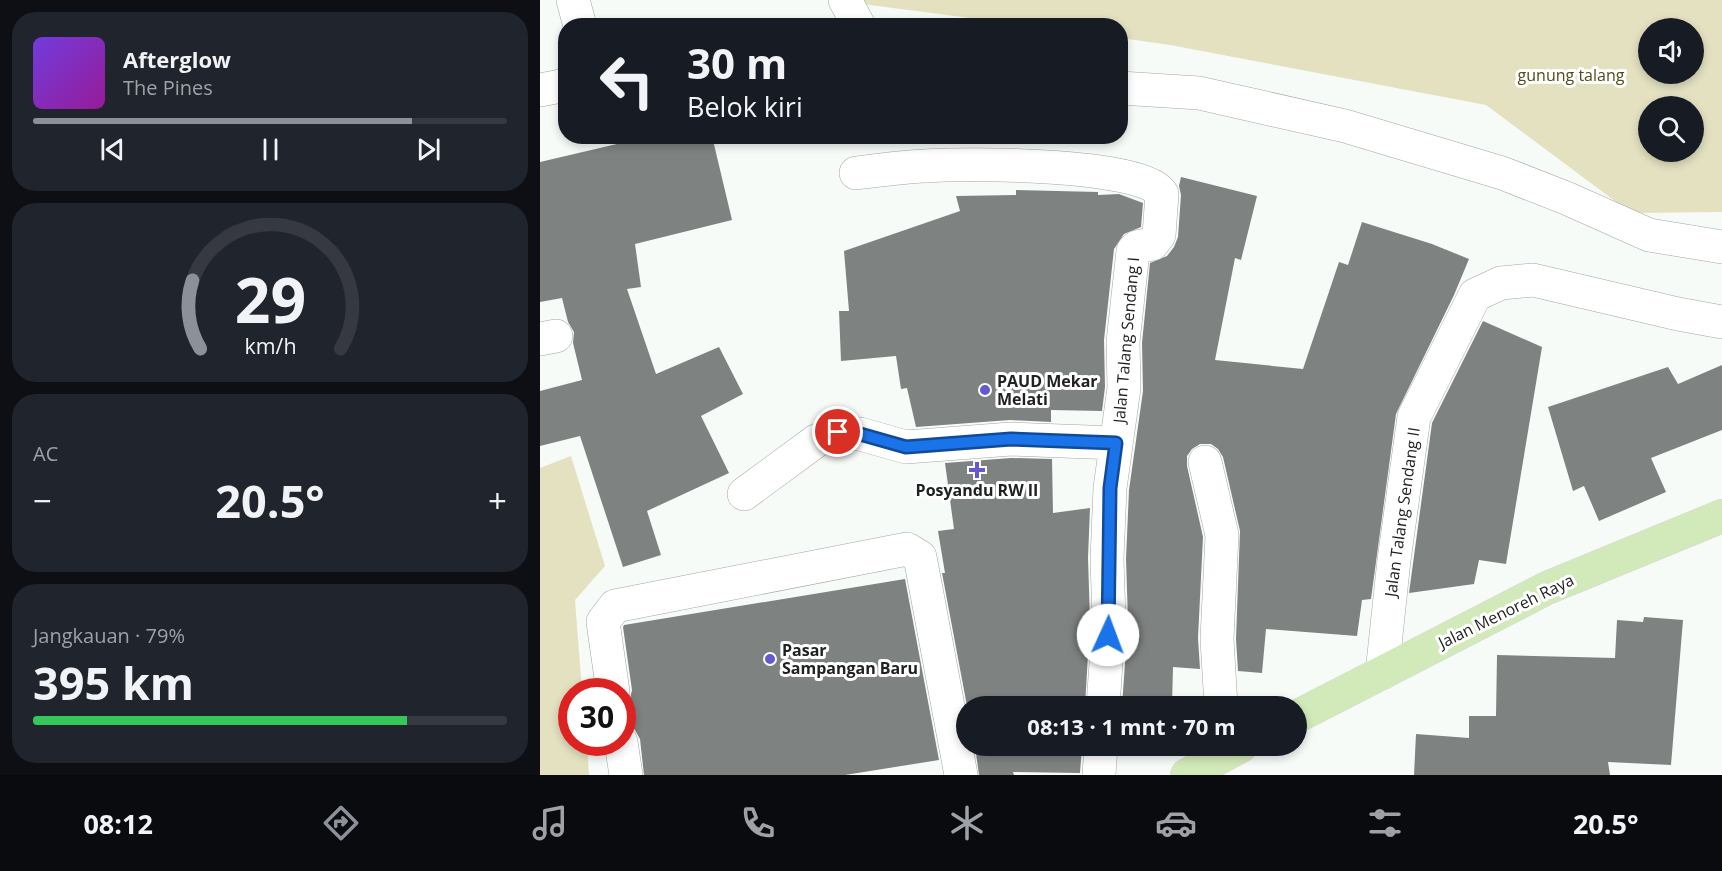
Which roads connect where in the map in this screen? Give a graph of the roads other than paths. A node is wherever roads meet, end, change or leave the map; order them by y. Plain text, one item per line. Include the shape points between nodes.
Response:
1 (573, 0) edge
2 (845, 0) edge
3 (578, 18) edge
4 (855, 18) edge
5 (558, 87) edge
6 (1128, 89) edge
7 (540, 90) edge
8 (856, 173) dead end
9 (1722, 247) edge
10 (1722, 322) edge
11 (1116, 443) junction
12 (1205, 462) dead end
13 (744, 494) dead end
14 (1722, 516) edge
15 (1382, 673) junction
16 (612, 678) edge
17 (1104, 696) edge
18 (1220, 696) edge
19 (1307, 711) edge
20 (623, 756) edge
21 (1100, 756) edge
22 (1217, 756) edge
23 (626, 775) edge
24 (961, 775) edge
25 (1099, 775) edge
26 (1187, 775) edge

1 - 3 street
2 - 4 street
5 - 7 street
6 - 9 street via 1198,93 1346,126 1502,173 1649,235
8 - 11 street, Jalan Talang Sendang I via 926,165 1008,164 1125,175 1159,189 1159,235 1155,242 1133,251 1123,342 1124,388
10 - 15 street, Jalan Talang Sendang II via 1533,280 1501,283 1475,295 1414,417
11 - 13 street via 1011,439 906,447 838,432 816,441
11 - 17 street, Jalan Talang Sendang I via 1110,488
12 - 18 street via 1222,535 1217,639
14 - 15 main road, Jalan Menoreh Raya via 1547,588
15 - 19 main road, Jalan Menoreh Raya
16 - 24 street via 603,622 615,606 907,549 920,557
20 - 23 street
21 - 25 street
22 - 26 main road

